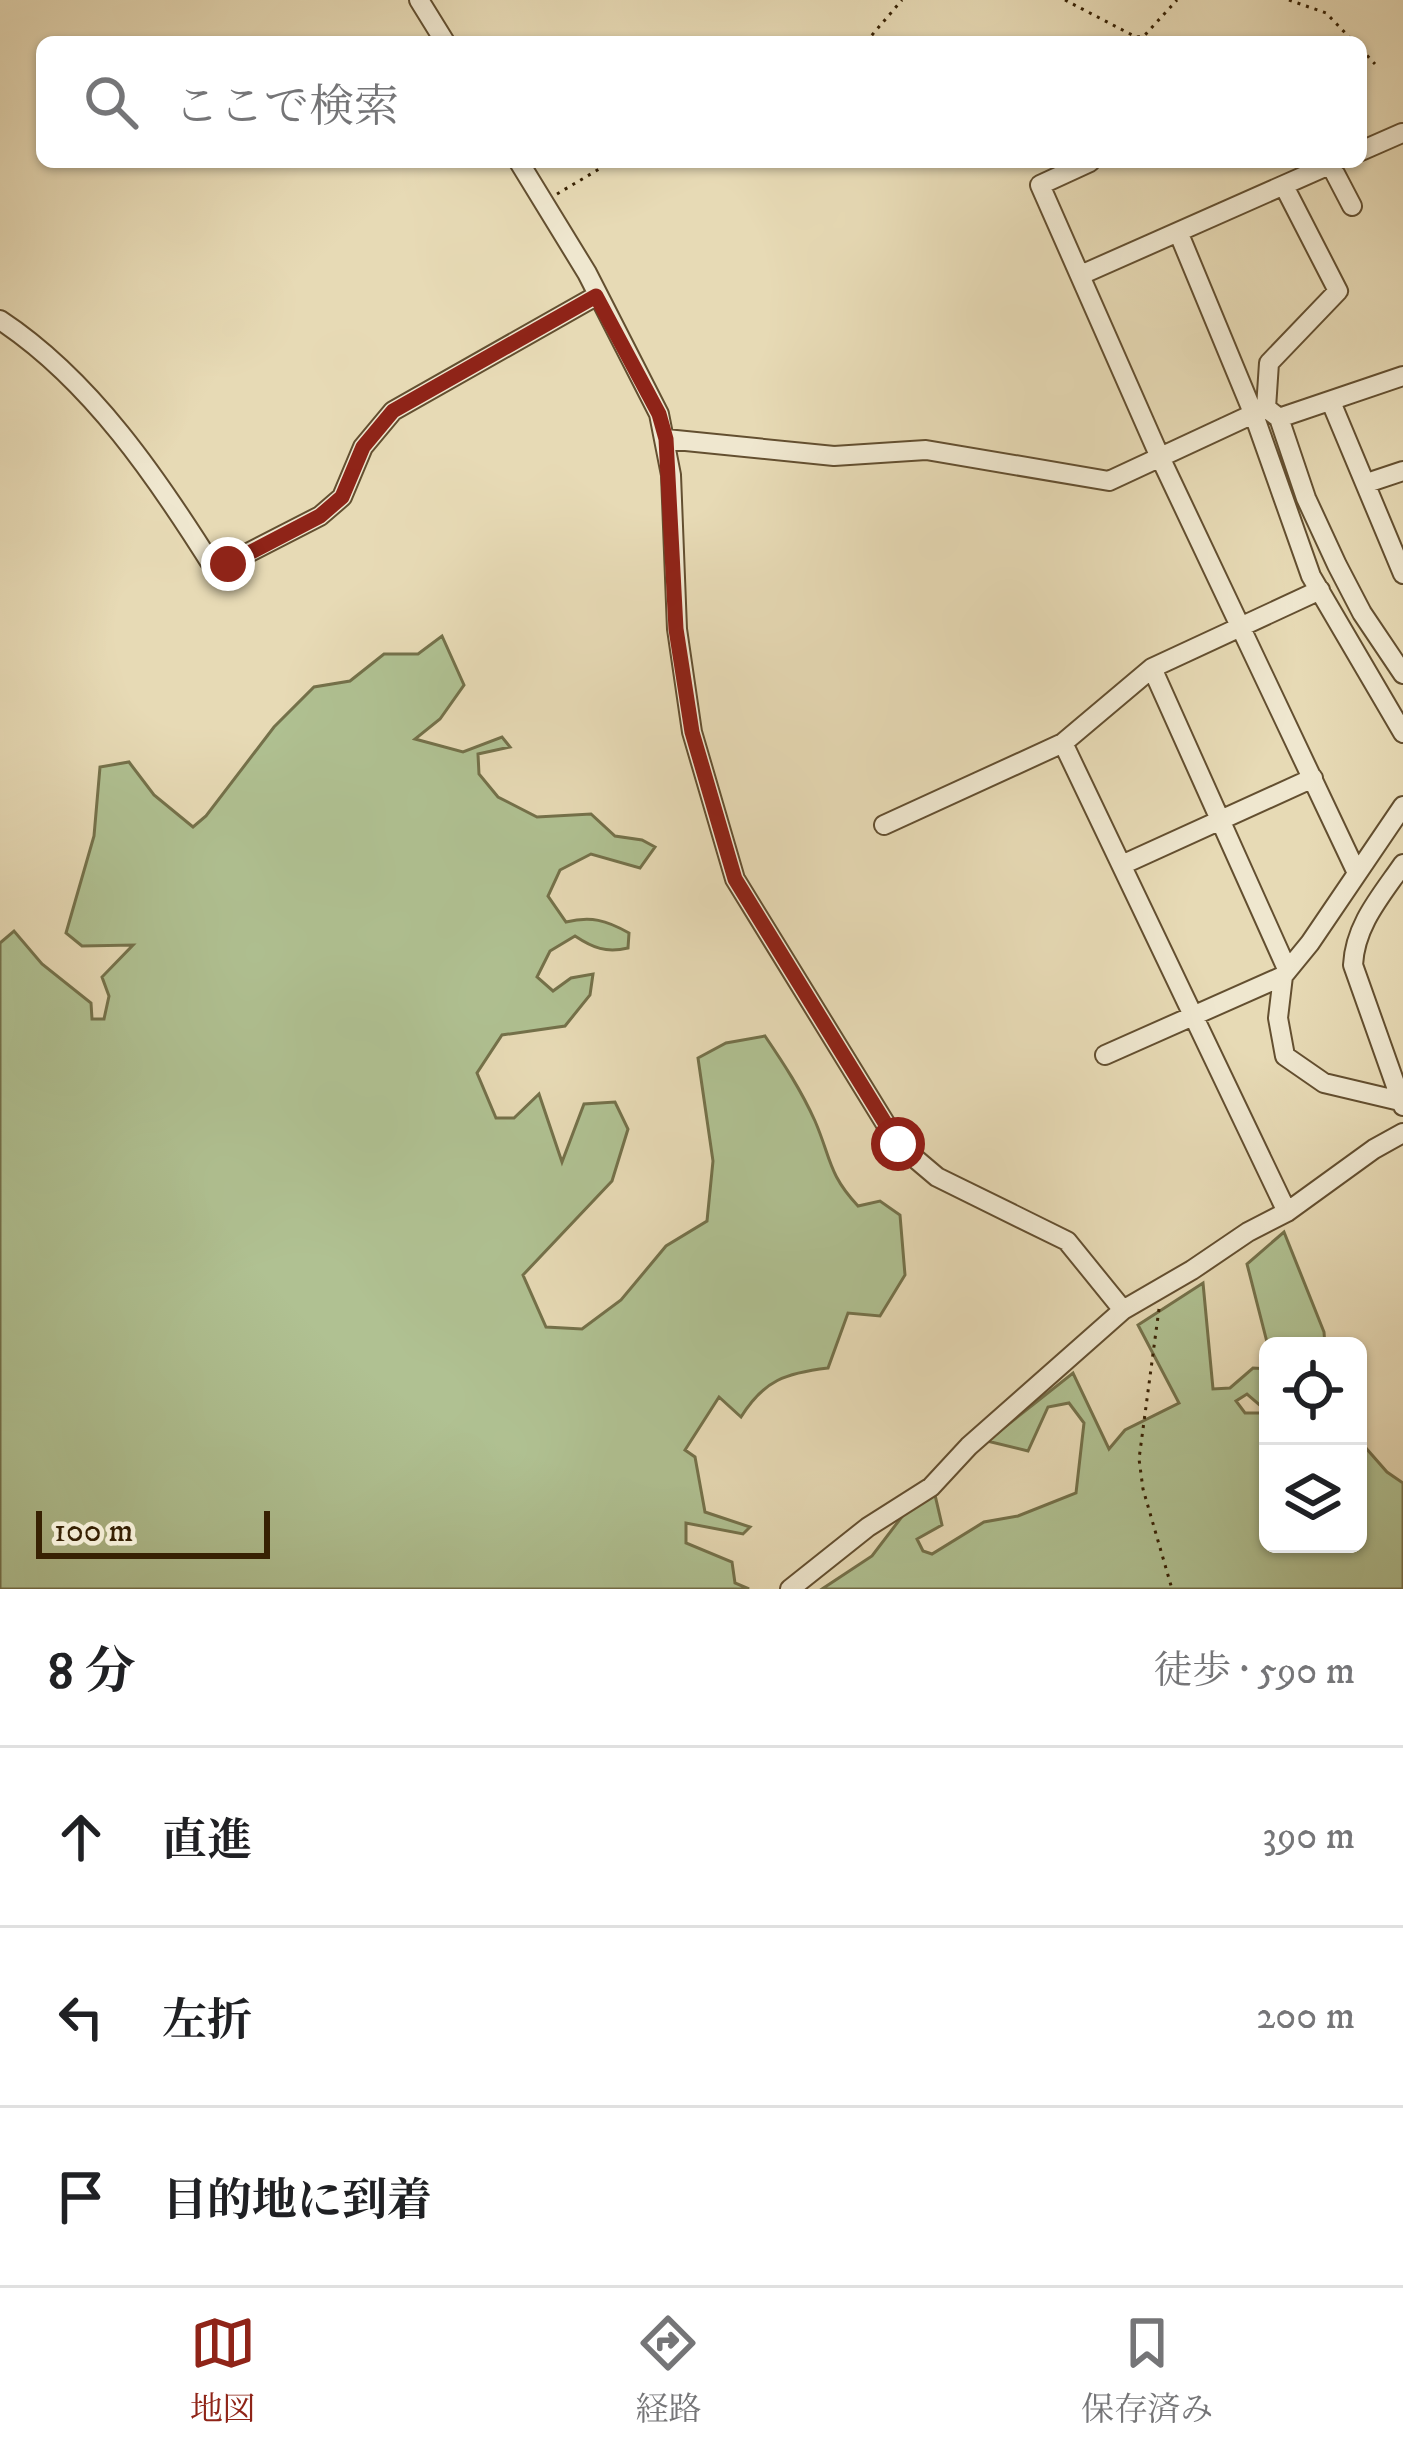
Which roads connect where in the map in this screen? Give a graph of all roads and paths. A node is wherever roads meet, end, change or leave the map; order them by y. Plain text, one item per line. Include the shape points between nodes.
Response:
1 (419, 0) edge
2 (902, 0) edge
3 (1065, 0) edge
4 (1177, 0) edge
5 (1289, 0) edge
6 (441, 36) edge
7 (871, 36) edge
8 (1134, 36) edge
9 (1144, 36) edge
10 (1348, 36) edge
11 (1367, 55) edge
12 (1375, 64) dead end
13 (1402, 133) edge
14 (1367, 148) edge
15 (523, 168) edge
16 (600, 168) edge
17 (1077, 168) edge
18 (1322, 168) edge
19 (1334, 168) edge
20 (1284, 186) junction
21 (544, 200) junction
22 (1352, 206) dead end
23 (1179, 234) junction
24 (1083, 274) junction
25 (596, 296) junction
26 (0, 320) edge
27 (1403, 376) edge
28 (1331, 402) junction
29 (1266, 414) junction
30 (666, 439) junction
31 (1160, 455) junction
32 (1403, 471) edge
33 (1366, 483) junction
34 (1402, 572) edge
35 (1320, 590) junction
36 (1244, 628) junction
37 (1152, 668) junction
38 (1403, 674) edge
39 (1403, 733) edge
40 (1064, 743) junction
41 (1313, 778) junction
42 (1403, 806) edge
43 (1220, 820) junction
44 (884, 824) dead end
45 (1124, 864) junction
46 (1403, 864) edge
47 (1356, 871) junction
48 (1285, 972) junction
49 (1192, 1018) junction
50 (1105, 1055) dead end
51 (1402, 1103) edge
52 (1403, 1132) edge
53 (1287, 1212) junction
54 (1162, 1287) junction
55 (1123, 1310) junction
56 (790, 1589) edge
57 (1172, 1589) edge

1 - 6 street
2 - 7 path
3 - 8 path
4 - 9 path
5 - 10 path via 1326,13
11 - 12 path
13 - 14 street
15 - 21 street
16 - 21 path
17 - 24 street via 1040,185
18 - 20 street
19 - 22 street
20 - 23 street
20 - 29 street via 1338,291 1269,363
21 - 25 street
23 - 24 street
23 - 29 street
24 - 31 street
25 - 26 street via 393,411 363,447 342,497 214,570 83,392
25 - 30 street
27 - 28 street
28 - 29 street
28 - 33 street
29 - 31 street
29 - 35 street via 1304,559
29 - 38 street via 1337,566
30 - 31 street via 834,456 926,449 1109,481
30 - 55 street via 676,629 692,732 735,879 898,1144 937,1178 1073,1245
31 - 36 street
32 - 33 street
33 - 34 street
35 - 36 street
35 - 39 street
36 - 37 street
36 - 41 street
37 - 40 street
37 - 43 street
40 - 44 street
40 - 45 street
41 - 43 street
41 - 47 street
42 - 47 street
43 - 45 street
43 - 48 street
45 - 49 street
46 - 51 street via 1363,923 1353,965
47 - 48 street
48 - 49 street
48 - 51 street via 1277,1018 1285,1057 1324,1083
49 - 50 street
49 - 53 street
52 - 53 street
53 - 54 street
54 - 55 street
54 - 57 path via 1139,1459
55 - 56 street via 931,1487

